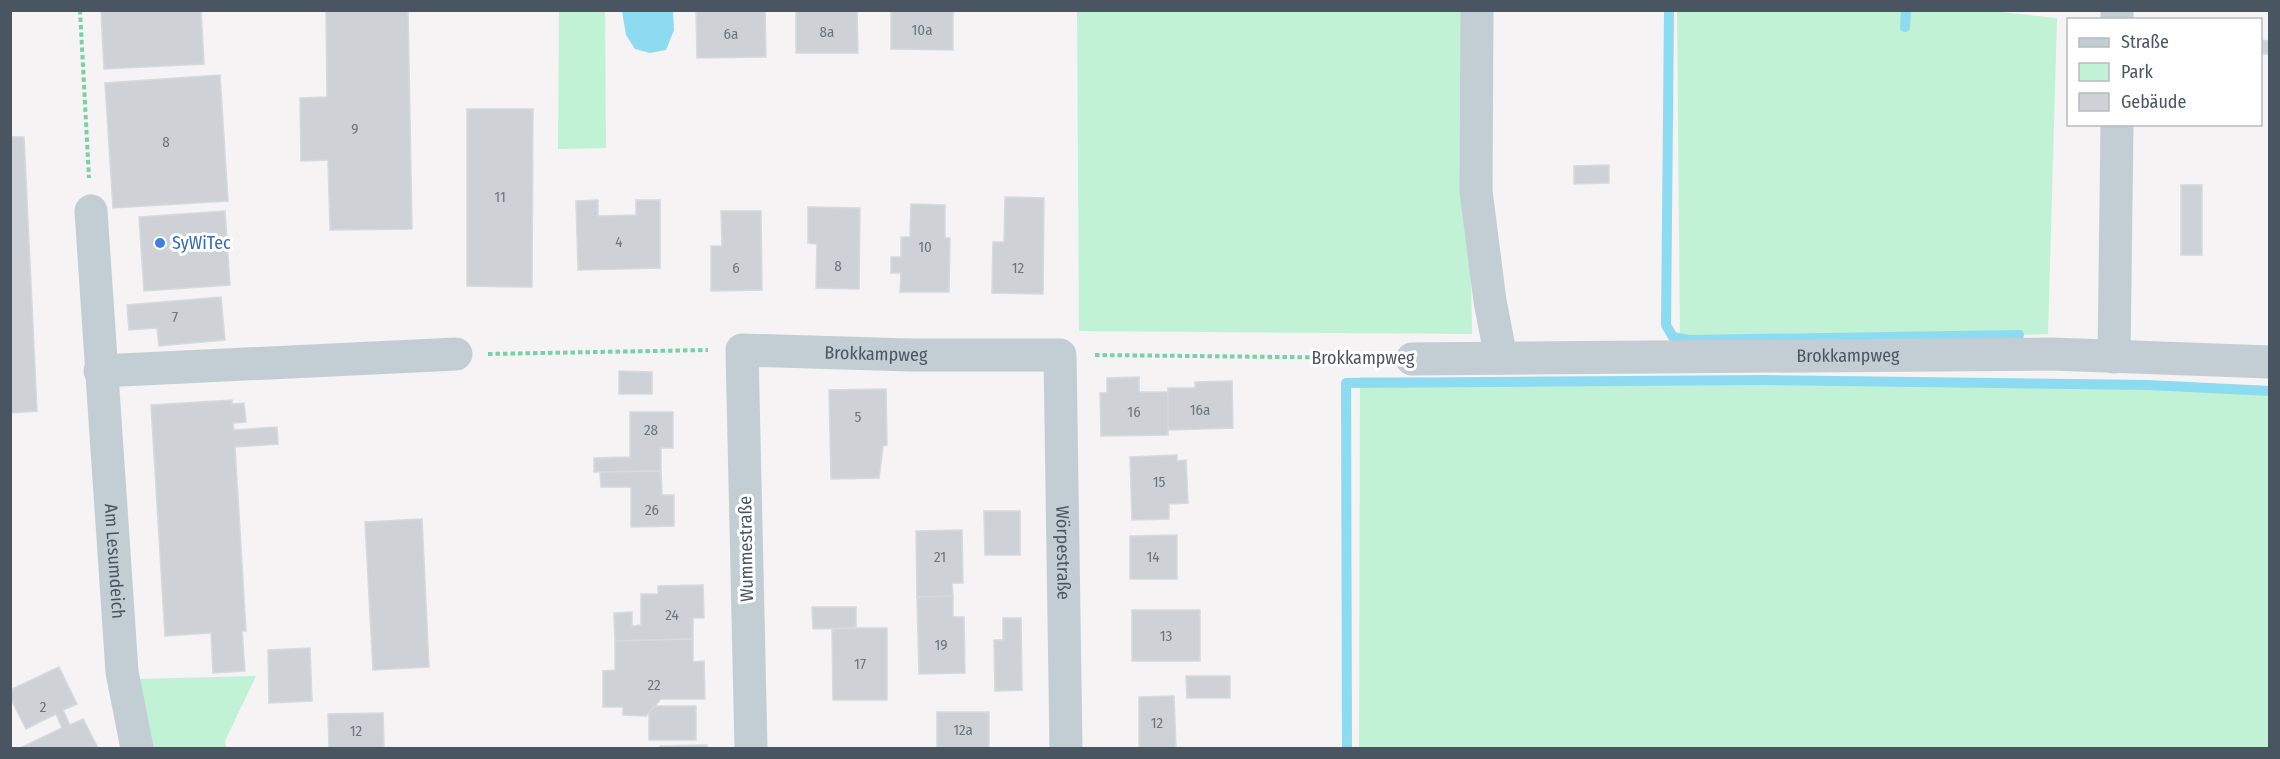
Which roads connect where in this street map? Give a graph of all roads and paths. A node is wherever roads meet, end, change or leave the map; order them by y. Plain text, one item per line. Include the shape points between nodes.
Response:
1 (80, 10) edge
2 (1477, 10) edge
3 (2117, 126) edge
4 (91, 211) joint
5 (742, 350) junction
6 (456, 354) joint
7 (1060, 355) junction
8 (2114, 357) junction
9 (1501, 358) junction
10 (1412, 359) joint
11 (2270, 362) edge
12 (100, 371) junction
13 (137, 748) edge
14 (751, 748) edge
15 (1066, 748) edge

1 - 4 path
2 - 9 street via 1476,191
3 - 8 street
4 - 12 street, Am Lesumdeich
5 - 6 path
5 - 7 street, Brokkampweg
5 - 14 street, Wummestraße
6 - 12 street
7 - 10 path, Brokkampweg
7 - 15 street, Wörpestraße
8 - 9 street, Brokkampweg via 2051,354
8 - 11 street, Brokkampweg
9 - 10 street, Brokkampweg
12 - 13 street, Am Lesumdeich via 122,672

